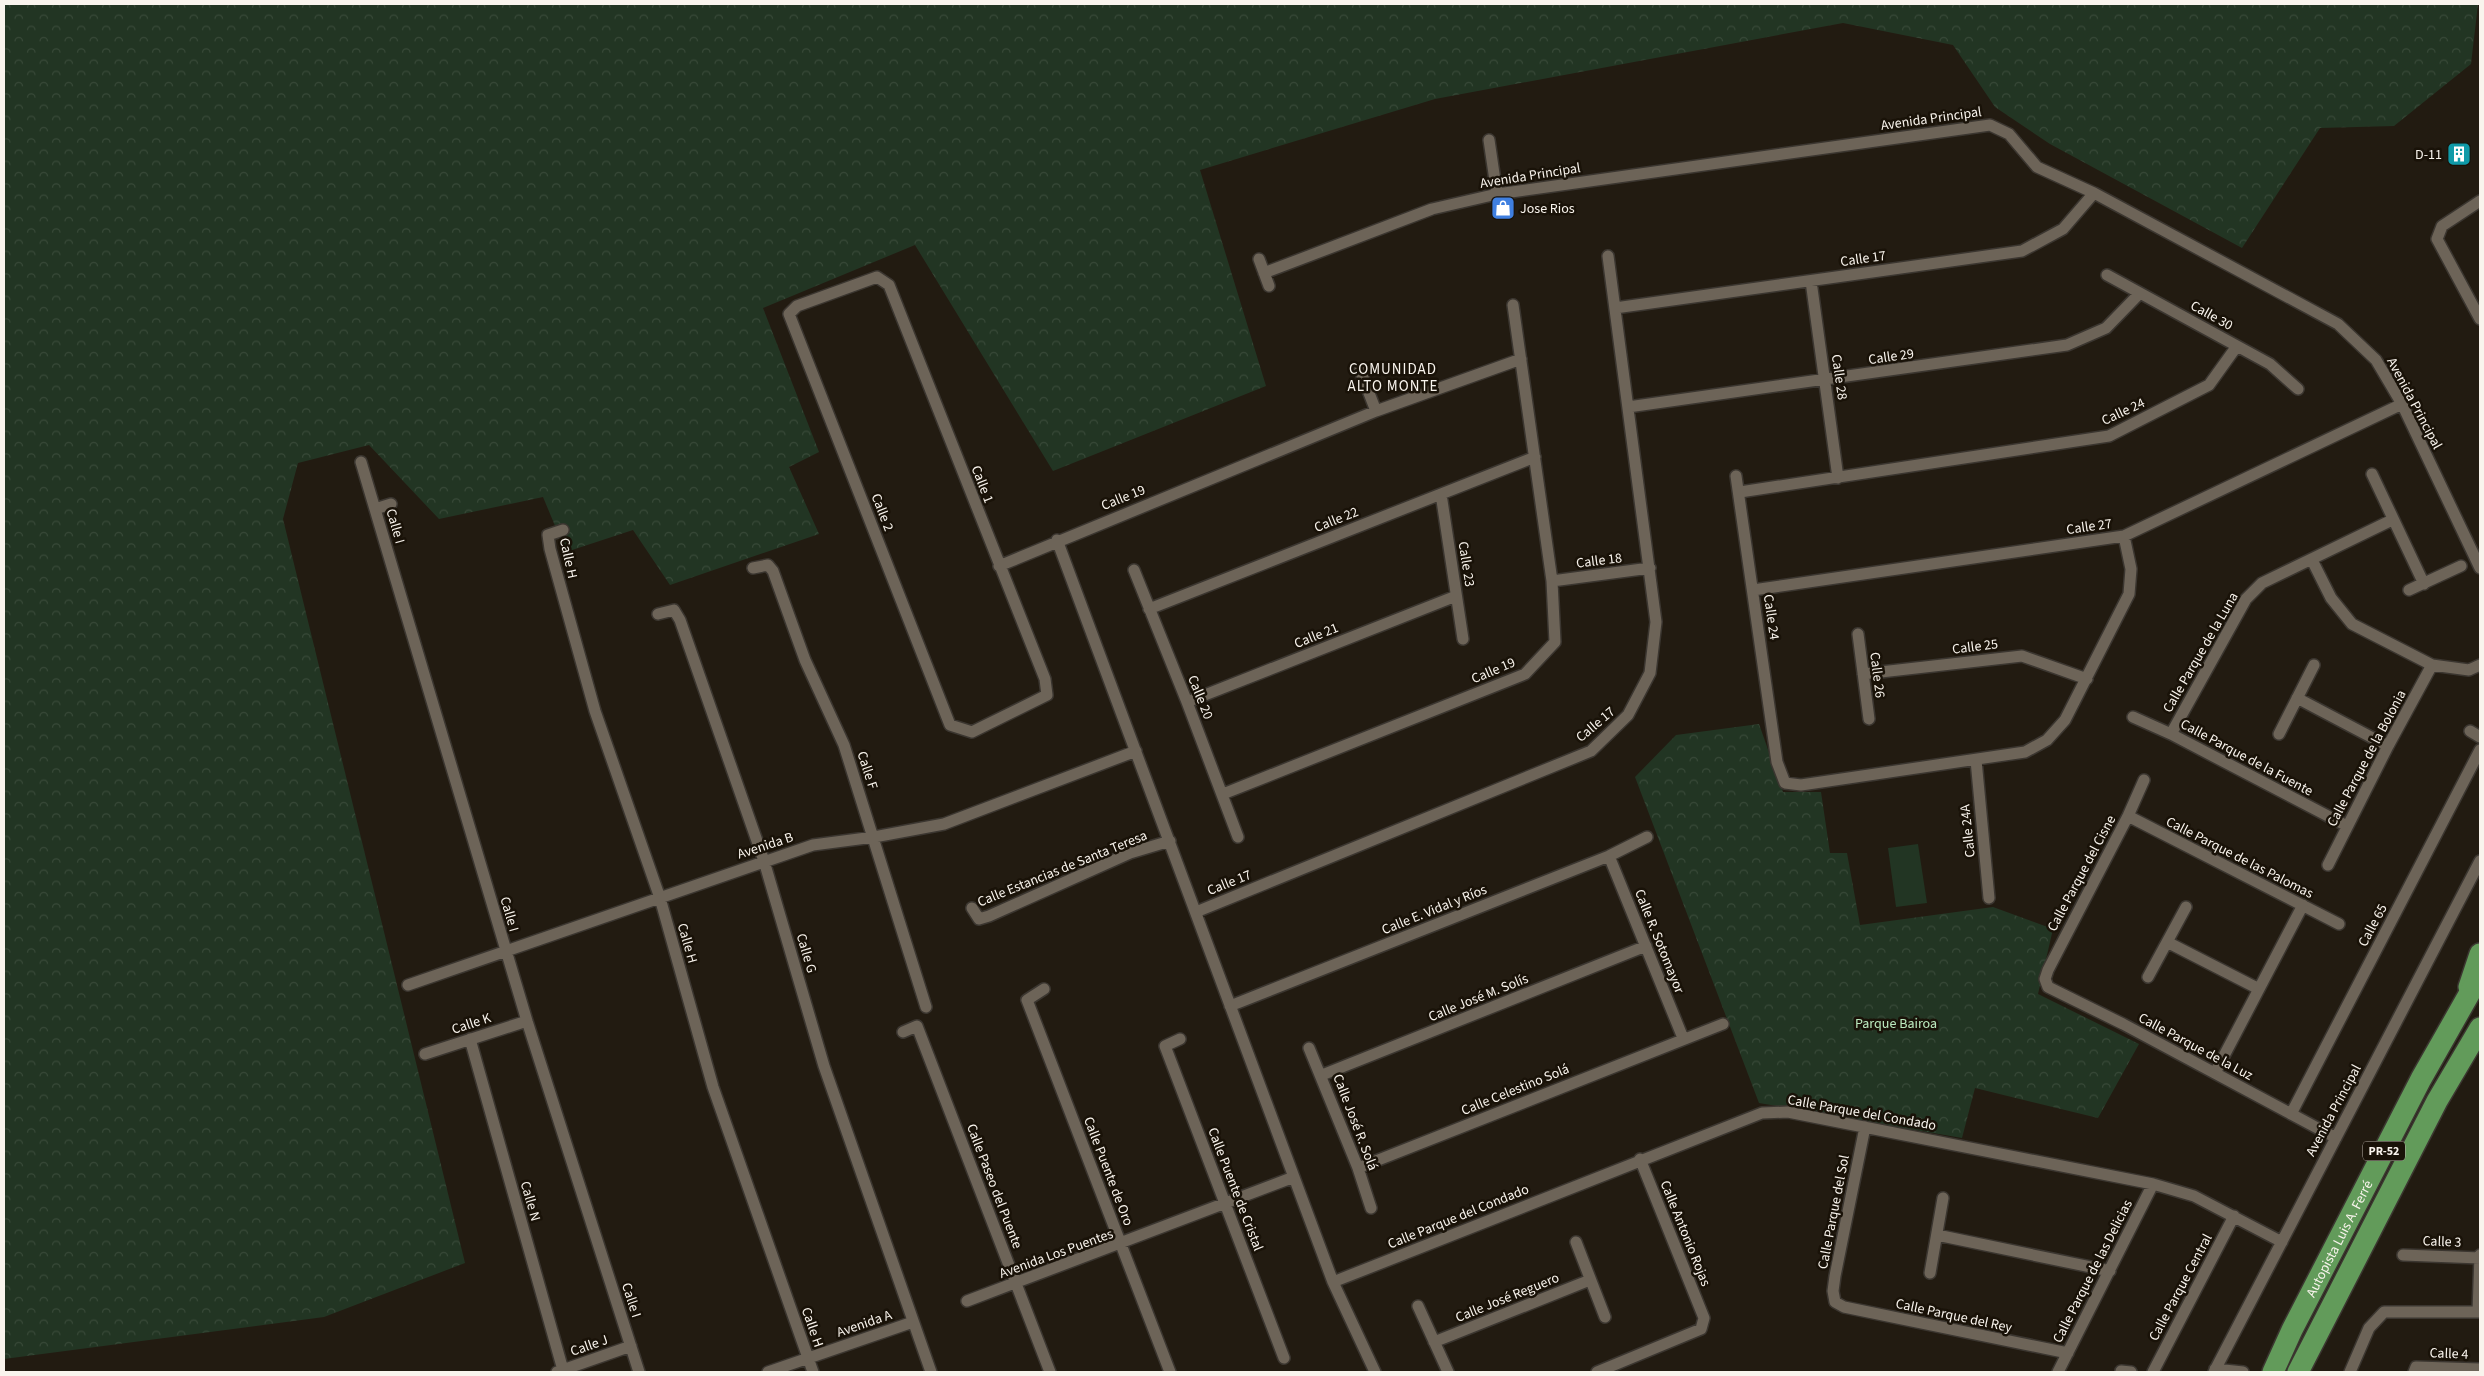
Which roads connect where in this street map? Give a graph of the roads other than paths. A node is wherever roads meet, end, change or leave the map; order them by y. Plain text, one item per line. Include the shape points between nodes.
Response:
1 (1489, 140) dead end
2 (2094, 193) junction
3 (1496, 194) junction
4 (2480, 201) edge
5 (1608, 256) dead end
6 (1259, 259) dead end
7 (1264, 273) junction
8 (2107, 275) dead end
9 (1810, 281) junction
10 (889, 285) joint
11 (1269, 286) dead end
12 (2140, 293) junction
13 (1513, 305) dead end
14 (1615, 308) junction
15 (2480, 319) edge
16 (2237, 346) junction
17 (1521, 359) junction
18 (1360, 370) dead end
19 (1825, 380) junction
20 (2298, 389) dead end
21 (2402, 404) junction
22 (1628, 407) junction
23 (1376, 410) junction
24 (1535, 457) junction
25 (361, 462) dead end
26 (2372, 474) dead end
27 (1736, 476) dead end
28 (1838, 478) junction
29 (1740, 492) junction
30 (1441, 494) junction
31 (391, 504) dead end
32 (375, 509) junction
33 (2392, 520) junction
34 (563, 530) dead end
35 (2124, 536) junction
36 (1057, 540) junction
37 (2312, 560) junction
38 (999, 566) junction
39 (2461, 566) dead end
40 (753, 568) dead end
41 (1650, 568) junction
42 (2480, 568) edge
43 (1134, 570) dead end
44 (1552, 581) junction
45 (2424, 584) junction
46 (1753, 590) junction
47 (2409, 590) dead end
48 (1456, 596) junction
49 (1149, 609) junction
50 (658, 614) dead end
51 (1858, 634) dead end
52 (1463, 638) dead end
53 (2314, 665) dead end
54 (2432, 665) junction
55 (2480, 665) edge
56 (1863, 674) junction
57 (2087, 679) junction
58 (1047, 695) joint
59 (2297, 698) junction
60 (1187, 702) junction
61 (2133, 717) dead end
62 (1869, 719) dead end
63 (2172, 734) junction
64 (2278, 734) dead end
65 (2388, 746) junction
66 (2480, 750) edge
67 (1136, 751) junction
68 (1976, 760) junction
69 (2144, 780) dead end
70 (1223, 794) junction
71 (2128, 816) junction
72 (2347, 826) junction
73 (1238, 837) dead end
74 (1647, 837) dead end
75 (874, 838) junction
76 (1170, 841) junction
77 (1609, 856) junction
78 (764, 860) junction
79 (2480, 861) edge
80 (2328, 865) dead end
81 (660, 898) junction
82 (1989, 898) dead end
83 (2303, 905) junction
84 (2186, 907) dead end
85 (972, 908) dead end
86 (1196, 912) junction
87 (2339, 924) dead end
88 (2168, 942) junction
89 (1646, 946) junction
90 (505, 950) junction
91 (2480, 954) edge
92 (2480, 975) edge
93 (2148, 977) dead end
94 (2045, 980) joint
95 (408, 985) dead end
96 (1044, 989) dead end
97 (2259, 990) junction
98 (2466, 996) junction
99 (1230, 1006) junction
100 (926, 1007) dead end
101 (526, 1021) junction
102 (1723, 1024) dead end
103 (2480, 1028) edge
104 (902, 1032) dead end
105 (1683, 1038) junction
106 (470, 1039) junction
107 (1180, 1039) dead end
108 (1309, 1048) dead end
109 (425, 1054) dead end
110 (2215, 1073) junction
111 (1322, 1075) junction
112 (2291, 1114) junction
113 (1865, 1127) junction
114 (2336, 1138) junction
115 (1640, 1159) junction
116 (1358, 1168) junction
117 (1294, 1177) junction
118 (2153, 1184) junction
119 (1942, 1198) dead end
120 (1225, 1204) junction
121 (1371, 1208) dead end
122 (2234, 1216) junction
123 (1937, 1235) junction
124 (1576, 1242) dead end
125 (2282, 1242) junction
126 (1121, 1244) junction
127 (2404, 1255) dead end
128 (2480, 1257) edge
129 (2110, 1271) junction
130 (1930, 1274) dead end
131 (1590, 1280) junction
132 (1333, 1282) junction
133 (1016, 1284) junction
134 (967, 1301) dead end
135 (1836, 1302) joint
136 (1418, 1306) dead end
137 (2479, 1312) edge
138 (1605, 1317) dead end
139 (913, 1322) junction
140 (1434, 1342) junction
141 (631, 1346) junction
142 (2068, 1354) junction
143 (808, 1358) junction
144 (1284, 1358) dead end
145 (2415, 1369) edge
146 (2480, 1369) edge
147 (560, 1371) edge
148 (2215, 1371) edge
149 (639, 1372) edge
150 (768, 1372) edge
151 (813, 1372) edge
152 (931, 1372) edge
153 (1050, 1372) edge
154 (1170, 1372) edge
155 (1375, 1372) edge
156 (1448, 1372) edge
157 (1597, 1372) edge
158 (2058, 1372) edge
159 (2153, 1372) edge
160 (2244, 1372) edge
161 (2273, 1372) edge
162 (2298, 1372) edge
163 (2350, 1372) edge

1 - 3 street
2 - 3 street, Avenida Principal via 2037,167 2009,134 1990,125
2 - 9 street, Calle 17 via 2063,229 2022,251
2 - 21 street, Avenida Principal via 2338,324 2376,360
3 - 7 street, Avenida Principal via 1432,209
4 - 15 street via 2442,226 2437,239
5 - 14 street, Calle 17
6 - 7 street
7 - 11 street
8 - 12 street, Calle 30
9 - 14 street, Calle 17
9 - 19 street, Calle 28
10 - 38 street, Calle 1
10 - 58 street, Calle 2 via 876,277 797,306 789,314 950,725 972,732
12 - 16 street, Calle 30
12 - 19 street, Calle 29 via 2106,328 2068,345
13 - 17 street, Calle 19
14 - 22 street, Calle 17
16 - 20 street, Calle 30 via 2270,364
16 - 28 street, Calle 24 via 2209,385 2109,436
17 - 23 street, Calle 19
17 - 24 street, Calle 19
18 - 23 street
19 - 22 street, Calle 29
19 - 28 street, Calle 28
21 - 35 street, Calle 27
21 - 42 street, Avenida Principal
22 - 41 street, Calle 17
23 - 36 street, Calle 19
24 - 30 street, Calle 22
24 - 44 street, Calle 19
25 - 32 street, Calle I
26 - 33 street
27 - 29 street
28 - 29 street, Calle 24
29 - 46 street, Calle 24
30 - 48 street, Calle 23
30 - 49 street, Calle 22
31 - 32 street
32 - 90 street, Calle I
33 - 37 street, Calle Parque de la Luna
33 - 45 street
34 - 81 street, Calle H via 548,535 550,549 596,711
35 - 46 street, Calle 27
35 - 57 street, Calle 24 via 2131,569 2129,594
36 - 38 street, Calle 19
36 - 67 street
37 - 54 street via 2330,598 2352,624
37 - 63 street, Calle Parque de la Luna via 2262,583 2246,599
38 - 58 street, Calle 1 via 1046,679
39 - 45 street
40 - 75 street, Calle F via 768,564 773,571 805,660 844,745
41 - 44 street, Calle 18
41 - 86 street, Calle 17 via 1656,622 1650,673 1628,715 1591,751
43 - 49 street, Calle 20
44 - 70 street, Calle 19 via 1555,642 1525,674
45 - 47 street
46 - 68 street, Calle 24 via 1777,762 1785,782 1801,785
48 - 52 street, Calle 23
48 - 60 street, Calle 21
49 - 60 street, Calle 20
50 - 78 street, Calle G via 674,610 680,620
51 - 56 street, Calle 26
53 - 59 street
54 - 55 street via 2469,670
54 - 65 street, Calle Parque de la Bolonia
56 - 57 street, Calle 25 via 2022,656
56 - 62 street, Calle 26
57 - 68 street, Calle 24 via 2065,720 2047,740 2025,752
59 - 64 street
59 - 65 street
60 - 70 street, Calle 20
61 - 63 street, Calle Parque de la Fuente
63 - 72 street, Calle Parque de la Fuente
65 - 72 street, Calle Parque de la Bolonia
66 - 112 street, Calle 65
67 - 75 street, Avenida B via 967,816
67 - 76 street
68 - 82 street, Calle 24A
69 - 71 street, Calle Parque del Cisne
70 - 73 street, Calle 20
71 - 83 street, Calle Parque de las Palomas
71 - 94 street, Calle Parque del Cisne
72 - 80 street, Calle Parque de la Bolonia
74 - 77 street, Calle E. Vidal y Ríos
75 - 78 street, Avenida B via 813,845
75 - 100 street, Calle F
76 - 85 street, Calle Estancias de Santa Teresa via 1130,853 984,918 979,919
76 - 86 street
77 - 89 street, Calle R. Sotomayor
77 - 99 street, Calle E. Vidal y Ríos
78 - 81 street, Avenida B
78 - 139 street, Calle G via 824,1066
79 - 114 street, Avenida Principal
81 - 90 street, Avenida B
81 - 143 street, Calle H via 713,1087
83 - 87 street, Calle Parque de las Palomas
83 - 97 street
84 - 88 street
86 - 99 street
88 - 93 street
88 - 97 street
89 - 105 street, Calle R. Sotomayor
89 - 111 street, Calle José M. Solís
90 - 95 street, Avenida B
90 - 101 street, Calle I
91 - 98 highway
92 - 98 highway, Autopista Luis A. Ferré / PR-52
94 - 110 street, Calle Parque de la Luz via 2048,987
96 - 126 street, Calle Puente de Oro via 1027,1000
97 - 110 street
98 - 161 highway, Autopista Luis A. Ferré / PR-52
99 - 117 street
101 - 106 street, Calle K
101 - 141 street, Calle I
102 - 105 street, Calle Celestino Solá
103 - 162 highway, Autopista Luis A. Ferré / PR-52 via 2437,1101
104 - 133 street, Calle Paseo del Puente via 917,1026
105 - 116 street, Calle Celestino Solá
106 - 109 street, Calle K
106 - 147 street, Calle N
107 - 120 street, Calle Puente de Cristal via 1165,1046
108 - 111 street, Calle José R. Solá
110 - 112 street, Calle Parque de la Luz
111 - 116 street, Calle José R. Solá
112 - 114 street, Calle Parque de la Luz
113 - 115 street, Calle Parque del Condado via 1788,1112 1762,1113
113 - 118 street, Calle Parque del Condado
113 - 135 street, Calle Parque del Sol via 1833,1291
114 - 125 street, Avenida Principal
115 - 132 street, Calle Parque del Condado
115 - 157 street, Calle Antonio Rojas via 1704,1318 1701,1329
116 - 121 street, Calle José R. Solá
117 - 120 street, Avenida Los Puentes
117 - 132 street
118 - 122 street, Calle Parque del Condado via 2194,1196
118 - 129 street, Calle Parque de las Delicias
119 - 123 street
120 - 126 street, Avenida Los Puentes
120 - 144 street, Calle Puente de Cristal
122 - 125 street, Calle Parque del Condado
122 - 159 street, Calle Parque Central
123 - 129 street
123 - 130 street
124 - 131 street
125 - 148 street, Avenida Principal
126 - 133 street, Avenida Los Puentes
126 - 154 street, Calle Puente de Oro
127 - 128 street, Calle 3
128 - 137 street
129 - 142 street, Calle Parque de las Delicias
131 - 138 street
131 - 140 street, Calle José Reguero
132 - 155 street
133 - 134 street, Avenida Los Puentes
133 - 153 street, Calle Paseo del Puente
135 - 142 street, Calle Parque del Rey via 1844,1307
136 - 140 street
137 - 163 street via 2384,1312 2369,1328
139 - 143 street, Avenida A
139 - 152 street, Calle G
140 - 156 street
141 - 147 street, Calle J
141 - 149 street, Calle I
142 - 158 street, Calle Parque de las Delicias
143 - 150 street, Avenida A
143 - 151 street, Calle H
145 - 146 street, Calle 4
148 - 160 street

